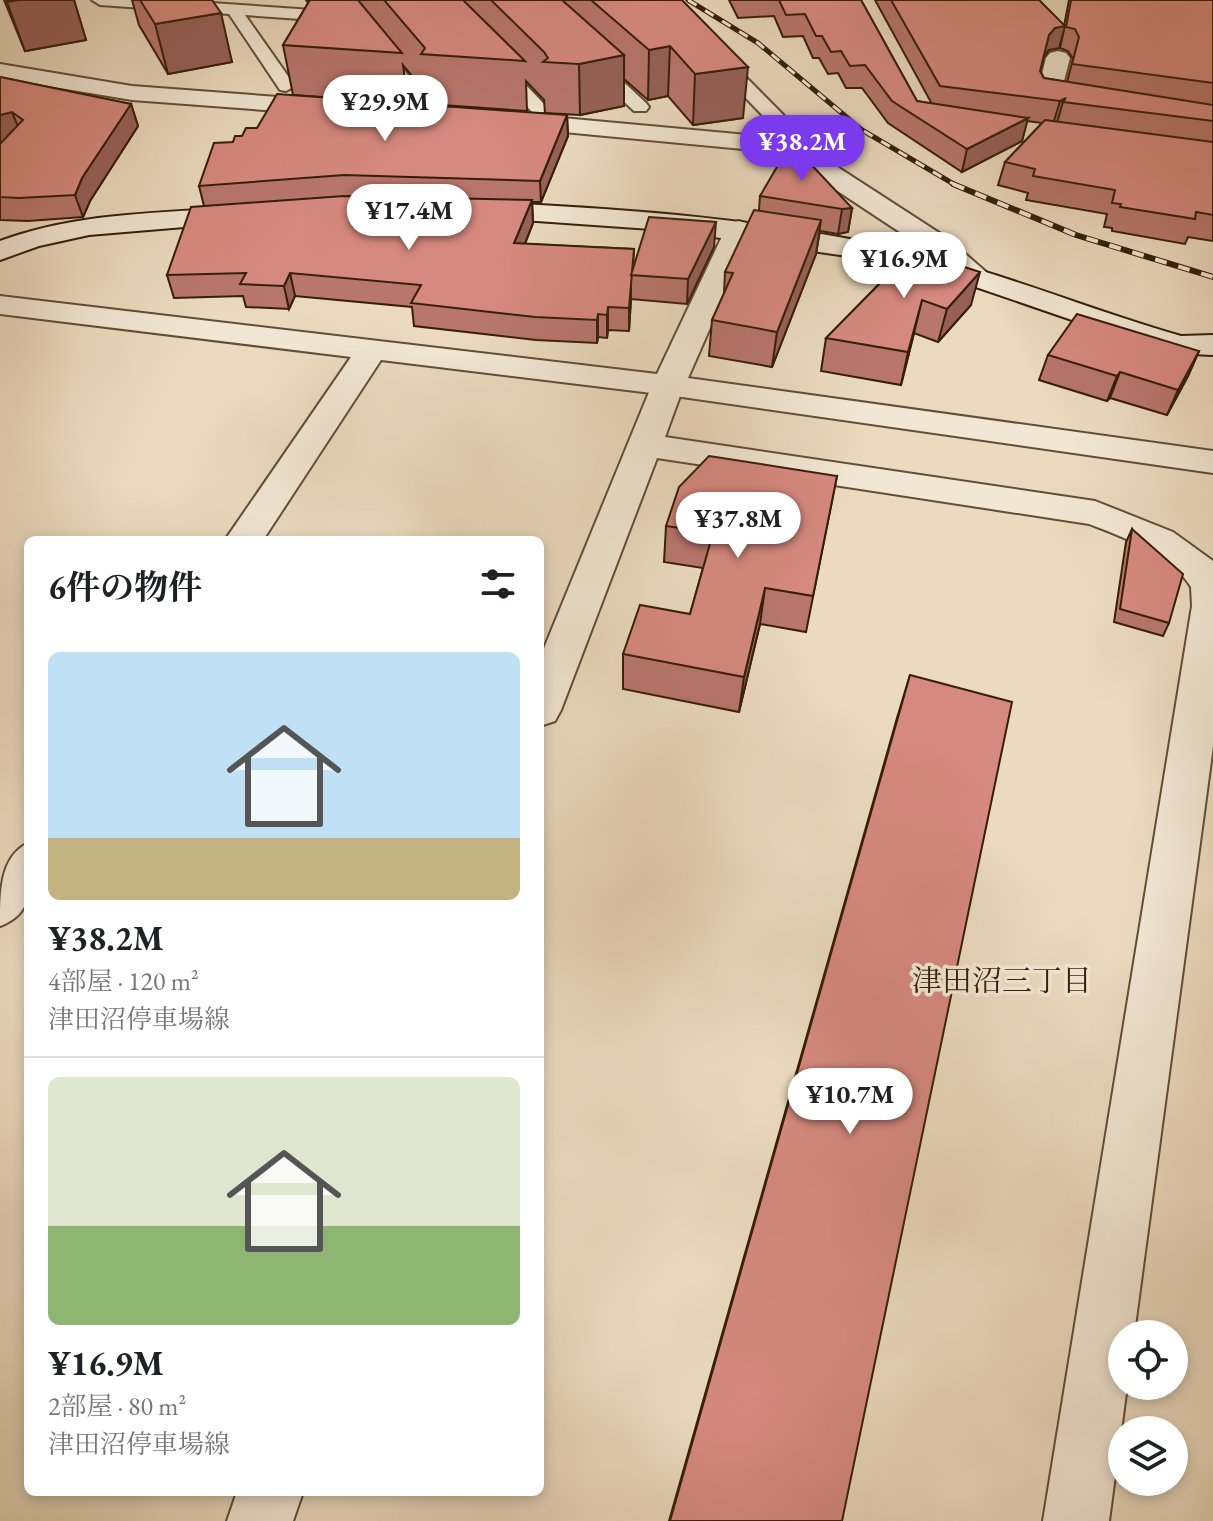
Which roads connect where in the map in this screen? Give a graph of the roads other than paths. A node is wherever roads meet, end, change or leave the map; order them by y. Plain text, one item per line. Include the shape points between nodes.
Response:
1 (100, 0) edge
2 (238, 7) edge
3 (700, 41) edge
4 (583, 53) edge
5 (488, 56) edge
6 (1058, 58) dead end
7 (0, 71) edge
8 (286, 86) edge
9 (640, 107) dead end
10 (538, 108) dead end
11 (353, 110) edge
12 (417, 110) edge
13 (1213, 118) edge
14 (479, 119) edge
15 (804, 147) junction
16 (449, 209) edge
17 (272, 213) edge
18 (739, 230) junction
19 (3, 247) edge
20 (978, 278) junction
21 (0, 305) edge
22 (1213, 345) edge
23 (371, 351) junction
24 (668, 385) junction
25 (645, 445) junction
26 (1213, 462) edge
27 (247, 536) edge
28 (544, 700) edge
29 (24, 869) edge
30 (0, 905) edge
31 (269, 1496) edge
32 (260, 1521) edge
33 (1076, 1521) edge

1 - 2 lane
2 - 8 lane
2 - 12 lane via 358,18
3 - 15 lane
4 - 9 lane
5 - 10 lane
6 - 13 street via 1049,94
7 - 11 street via 132,93
14 - 15 street
15 - 20 street via 830,174 937,244
16 - 18 street via 616,217
17 - 19 street via 107,226
18 - 20 street
18 - 24 street
20 - 22 street via 1140,335 1179,346
21 - 23 street
23 - 24 street
23 - 27 street
24 - 25 street
24 - 26 street
25 - 28 street
25 - 33 street via 1095,513 1166,544 1210,587 1212,606
29 - 30 street
31 - 32 street

